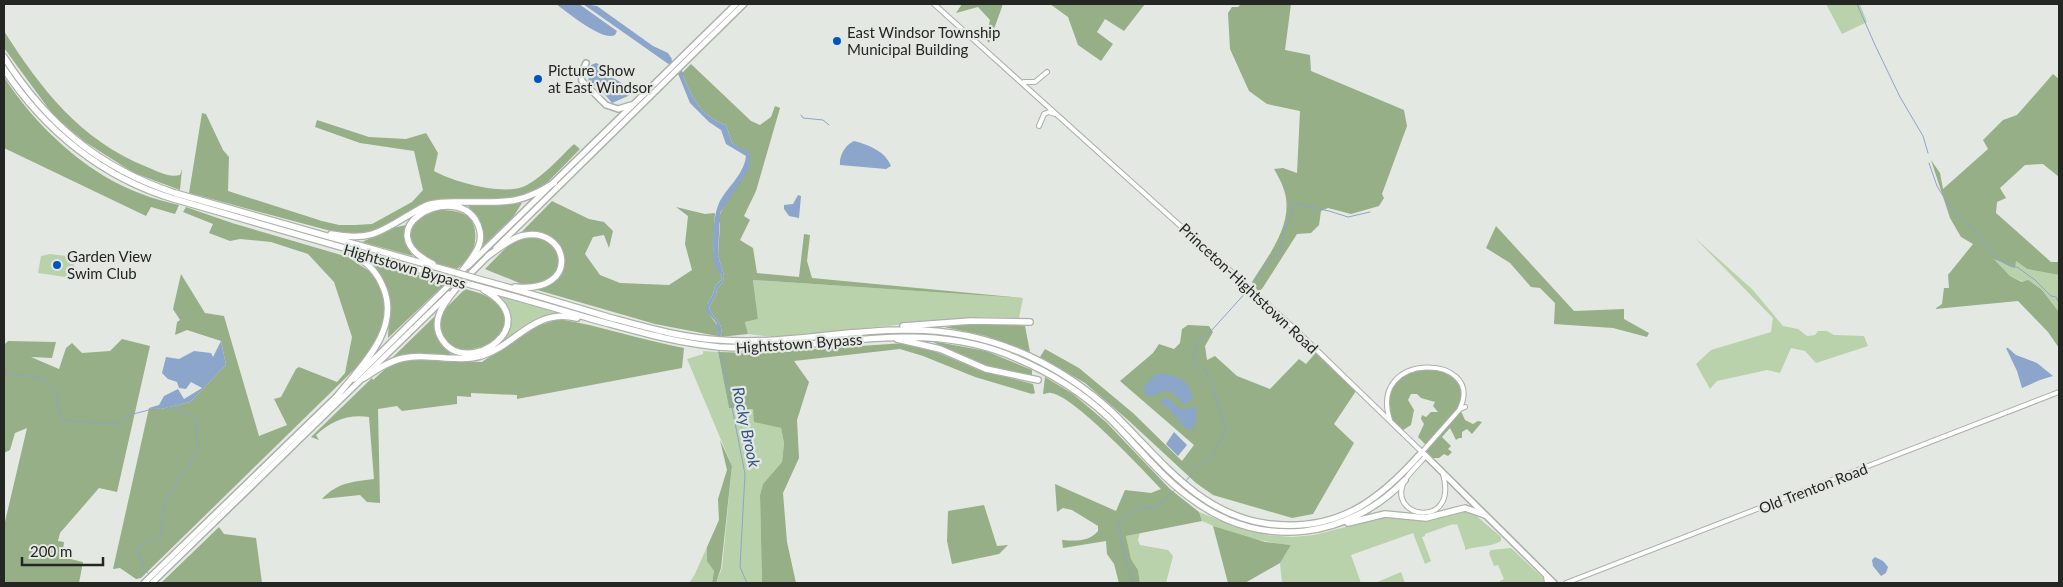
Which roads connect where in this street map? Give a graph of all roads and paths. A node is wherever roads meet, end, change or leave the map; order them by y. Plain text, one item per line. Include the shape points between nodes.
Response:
1 (736, 4) edge
2 (744, 4) edge
3 (934, 4) edge
4 (4, 57) edge
5 (586, 63) dead end
6 (678, 65) junction
7 (4, 68) edge
8 (673, 70) junction
9 (1047, 72) dead end
10 (1018, 79) junction
11 (636, 102) junction
12 (1058, 115) junction
13 (1039, 126) dead end
14 (554, 183) junction
15 (174, 196) junction
16 (190, 201) junction
17 (289, 225) junction
18 (344, 249) junction
19 (488, 256) junction
20 (447, 273) junction
21 (460, 274) junction
22 (477, 283) junction
23 (458, 286) junction
24 (1030, 322) dead end
25 (642, 333) junction
26 (847, 334) junction
27 (870, 338) junction
28 (695, 341) junction
29 (728, 344) junction
30 (364, 378) junction
31 (1038, 380) dead end
32 (2059, 392) edge
33 (338, 395) junction
34 (1465, 407) dead end
35 (1460, 409) junction
36 (1390, 422) junction
37 (1424, 454) junction
38 (1443, 474) junction
39 (1405, 480) junction
40 (1485, 515) junction
41 (1339, 525) junction
42 (156, 576) junction
43 (1546, 576) junction
44 (150, 582) edge
45 (1571, 582) edge
46 (1547, 583) edge
47 (1554, 583) edge
48 (1566, 583) edge

1 - 6 main road
2 - 6 main road
3 - 10 main road, Princeton-Hightstown Road
4 - 15 highway, Hightstown Bypass via 35,100 74,139 120,170
5 - 11 main road via 582,81 606,105 618,109
6 - 8 main road
7 - 15 highway, Hightstown Bypass via 32,106 74,148 123,179
8 - 11 main road
8 - 19 main road
9 - 10 main road via 1032,83
10 - 12 main road, Princeton-Hightstown Road
11 - 14 main road
12 - 13 main road via 1044,114
12 - 36 main road, Princeton-Hightstown Road via 1296,330
14 - 17 highway via 518,200 431,204 382,232 362,237
14 - 21 main road
15 - 16 highway, Hightstown Bypass
16 - 17 highway, Hightstown Bypass
16 - 18 highway, Hightstown Bypass
17 - 20 highway, Hightstown Bypass
18 - 20 highway, Hightstown Bypass
18 - 33 highway via 376,273 385,292 388,314 377,344
19 - 22 highway via 513,239 535,235 555,245 562,264 554,279 537,287
19 - 23 main road
20 - 21 highway via 416,253 406,237 410,223 420,214 448,206 469,213 480,231 478,249
20 - 22 highway, Hightstown Bypass, bridge
21 - 33 main road
22 - 23 highway via 506,309 509,321 505,332 495,343 480,351 454,350 439,335 437,327 441,310
22 - 25 highway, Hightstown Bypass
22 - 28 highway, Hightstown Bypass
23 - 30 main road
24 - 26 highway via 956,322
25 - 28 highway, Hightstown Bypass
25 - 30 highway via 572,317 551,317 534,323 482,356 466,359 403,357
26 - 29 highway, Hightstown Bypass
26 - 37 highway, Hightstown Bypass via 938,331 982,339 1027,355 1099,400 1193,493 1225,512 1255,522 1303,524 1332,519 1352,511 1391,486
27 - 29 highway, Hightstown Bypass via 773,347
27 - 31 highway via 928,345 986,369
27 - 41 highway, Hightstown Bypass via 914,336 953,340 993,349 1044,371 1095,405 1178,488 1214,514 1276,532
28 - 29 highway, Hightstown Bypass
30 - 42 main road
32 - 45 main road, Old Trenton Road
33 - 42 main road
34 - 35 main road
35 - 36 main road via 1464,394 1458,379 1442,369 1420,367 1406,372 1392,386 1386,404
35 - 37 main road
36 - 37 main road, Princeton-Hightstown Road
37 - 38 main road, Princeton-Hightstown Road
37 - 39 main road, Hightstown Bypass
38 - 39 main road via 1447,489 1445,498 1438,508 1426,513 1415,512 1405,505 1402,496
38 - 40 main road, Princeton-Hightstown Road
39 - 41 highway, Hightstown Bypass via 1373,507
40 - 41 highway via 1461,508 1426,518 1385,514
40 - 43 main road, Princeton-Hightstown Road
42 - 44 main road
43 - 46 main road
43 - 47 main road, Princeton-Hightstown Road
45 - 48 main road, Old Trenton Road

